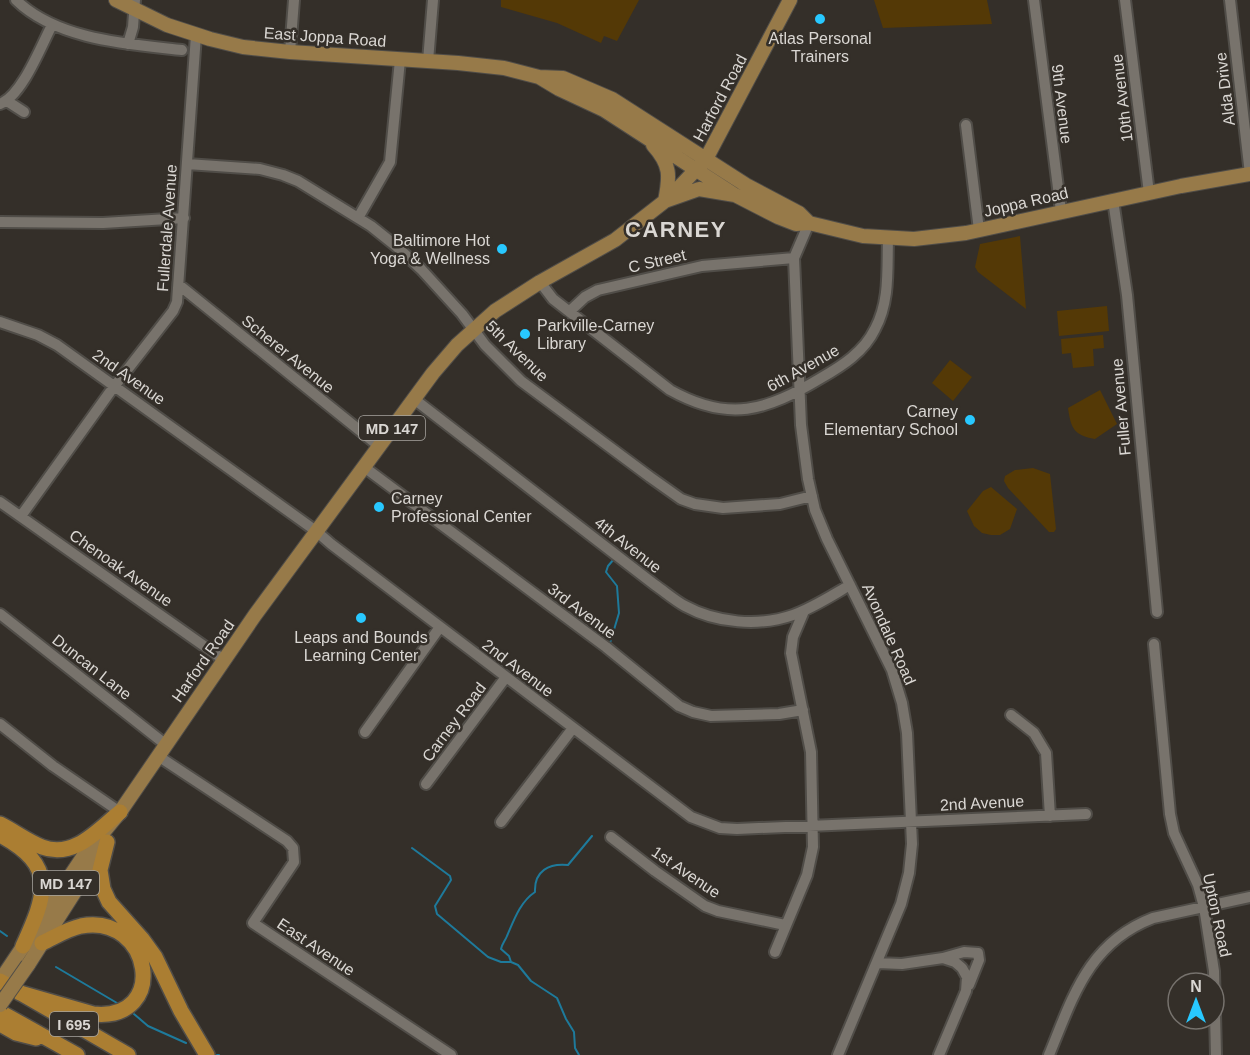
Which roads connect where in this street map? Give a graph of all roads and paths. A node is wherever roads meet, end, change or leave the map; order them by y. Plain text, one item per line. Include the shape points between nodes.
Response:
1 (16, 0) edge
2 (116, 0) edge
3 (294, 0) edge
4 (433, 0) edge
5 (790, 0) edge
6 (1034, 0) edge
7 (1125, 0) edge
8 (1230, 0) edge
9 (135, 5) edge
10 (52, 25) junction
11 (196, 34) junction
12 (128, 44) junction
13 (182, 50) dead end
14 (290, 52) junction
15 (399, 60) junction
16 (428, 62) junction
17 (539, 77) junction
18 (4, 102) edge
19 (24, 112) dead end
20 (966, 125) dead end
21 (644, 135) junction
22 (188, 164) junction
23 (701, 164) junction
24 (1250, 174) edge
25 (1149, 193) junction
26 (735, 195) junction
27 (1113, 200) junction
28 (665, 201) junction
29 (1061, 211) junction
30 (184, 218) junction
31 (358, 218) junction
32 (0, 222) edge
33 (809, 223) junction
34 (979, 230) junction
35 (888, 239) junction
36 (794, 258) junction
37 (540, 282) junction
38 (179, 285) junction
39 (570, 311) junction
40 (0, 322) edge
41 (472, 330) junction
42 (116, 386) junction
43 (799, 391) junction
44 (414, 399) junction
45 (379, 446) junction
46 (364, 467) junction
47 (812, 496) junction
48 (0, 502) edge
49 (21, 516) junction
50 (316, 531) junction
51 (850, 585) junction
52 (804, 611) junction
53 (1157, 612) dead end
54 (0, 614) edge
55 (440, 627) junction
56 (1154, 644) dead end
57 (224, 660) junction
58 (506, 677) junction
59 (803, 710) junction
60 (1011, 715) dead end
61 (0, 724) edge
62 (573, 728) junction
63 (365, 732) dead end
64 (162, 750) junction
65 (426, 784) dead end
66 (120, 812) junction
67 (1086, 814) dead end
68 (1050, 816) junction
69 (501, 822) dead end
70 (911, 822) junction
71 (0, 824) edge
72 (814, 826) junction
73 (0, 836) edge
74 (611, 837) dead end
75 (106, 842) junction
76 (1250, 897) edge
77 (1203, 907) junction
78 (785, 925) junction
79 (42, 943) junction
80 (775, 952) dead end
81 (22, 956) junction
82 (943, 958) junction
83 (877, 963) junction
84 (0, 981) edge
85 (966, 991) junction
86 (20, 993) junction
87 (0, 1005) edge
88 (0, 1012) edge
89 (0, 1024) edge
90 (60, 1045) junction
91 (77, 1055) edge
92 (128, 1055) edge
93 (207, 1055) edge
94 (451, 1055) edge
95 (838, 1055) edge
96 (939, 1055) edge
97 (1049, 1055) edge
98 (1216, 1055) edge

1 - 10 street
2 - 9 main road, East Joppa Road
3 - 14 street
4 - 16 street
5 - 23 main road, Harford Road / MD 147
6 - 29 street, 9th Avenue
7 - 25 street, 10th Avenue
8 - 24 street, Alda Drive
9 - 11 main road, East Joppa Road via 167,25
9 - 12 street
10 - 12 street
10 - 18 street via 19,87
11 - 14 main road, East Joppa Road via 235,45
11 - 22 street, Fullerdale Avenue
12 - 13 street
14 - 15 main road, East Joppa Road
15 - 16 main road, East Joppa Road
15 - 31 street via 390,162
16 - 17 main road, East Joppa Road via 504,68
17 - 21 main road, East Joppa Road
17 - 23 main road, East Joppa Road via 563,78 612,99
18 - 19 street
20 - 34 street
21 - 23 main road, East Joppa Road
21 - 28 main road via 668,166
22 - 30 street, Fullerdale Avenue
22 - 31 street, 5th Avenue via 260,169 284,175
23 - 26 main road, Joppa Road
23 - 28 main road, Harford Road / MD 147
23 - 33 main road, Joppa Road via 799,213
24 - 25 main road, Joppa Road
25 - 27 main road, Joppa Road
26 - 28 main road via 699,189
26 - 33 main road, Joppa Road via 796,224
27 - 29 main road, Joppa Road
27 - 53 street, Fuller Avenue via 1127,295
28 - 37 main road, MD 147 via 615,240
29 - 34 main road, Joppa Road
30 - 32 street
30 - 38 street, Fullerdale Avenue
31 - 41 street, 5th Avenue via 384,235 421,269
33 - 35 main road, Joppa Road
33 - 36 street, Avondale Road
34 - 35 main road, Joppa Road
35 - 43 street, 6th Avenue via 886,298 871,336 853,358
36 - 39 street, C Street via 685,269 598,290
36 - 43 street, Avondale Road
37 - 39 street, 6th Avenue
37 - 41 main road, MD 147
38 - 42 street, Fullerdale Avenue via 172,312
38 - 45 street, Scherer Avenue
39 - 43 street, 6th Avenue via 670,390 698,403 723,409 754,409
40 - 42 street, 2nd Avenue via 57,345
41 - 44 main road, MD 147
41 - 47 street, 5th Avenue via 521,381 681,499 723,508 780,504
42 - 49 street, Fullerdale Avenue
42 - 50 street, 2nd Avenue
43 - 47 street, Avondale Road via 802,443
44 - 45 main road, MD 147
44 - 52 street, 4th Avenue via 684,605 718,618 755,622
45 - 46 main road, MD 147
46 - 50 main road, MD 147
46 - 59 street, 3rd Avenue via 679,706 711,716
47 - 51 street, Avondale Road via 827,539
48 - 49 street, Chenoak Avenue
49 - 57 street, Chenoak Avenue
50 - 55 street, 2nd Avenue
50 - 57 main road, Harford Road / MD 147
51 - 52 street, 4th Avenue
51 - 70 street, Avondale Road via 892,670 902,703
52 - 59 street via 791,649
54 - 64 street, Duncan Lane
55 - 58 street, 2nd Avenue
55 - 63 street
56 - 77 street, Upton Road via 1170,814
57 - 64 main road, Harford Road / MD 147
58 - 62 street, 2nd Avenue
58 - 65 street, Carney Road
59 - 72 street via 811,752
60 - 68 street via 1034,733 1046,753
61 - 66 street
62 - 69 street
62 - 72 street, 2nd Avenue via 691,817 706,824 737,829
64 - 66 main road, Harford Road / MD 147
64 - 94 street, East Avenue via 292,848 294,862 254,923
66 - 71 highway via 82,843 65,849 42,847
66 - 75 main road, Harford Road / MD 147
66 - 81 main road, Harford Road / MD 147 via 83,857
67 - 68 street, 2nd Avenue
68 - 70 street, 2nd Avenue
70 - 72 street, 2nd Avenue
70 - 83 street, Avondale Road via 906,887
72 - 78 street via 807,876
73 - 81 highway via 22,849 35,863 43,887
74 - 78 street, 1st Avenue via 705,906
75 - 79 main road, Harford Road / MD 147
75 - 93 highway via 100,870 109,902 155,957
76 - 77 street
77 - 97 street via 1140,923 1096,957 1083,975
77 - 98 street, Upton Road via 1214,970
78 - 80 street
79 - 81 main road, Harford Road / MD 147
79 - 86 highway via 82,926 114,931 139,953 143,976 139,992 126,1008 105,1015
81 - 84 main road, Harford Road / MD 147
81 - 87 main road, Harford Road / MD 147, bridge
82 - 83 street
82 - 85 street via 962,968 967,977
82 - 85 street via 978,953 980,960
83 - 95 street, Avondale Road
84 - 86 highway, I 695
85 - 96 street
86 - 92 highway, I 695
88 - 90 highway, I 695
89 - 90 highway via 16,1033
90 - 91 highway, I 695

